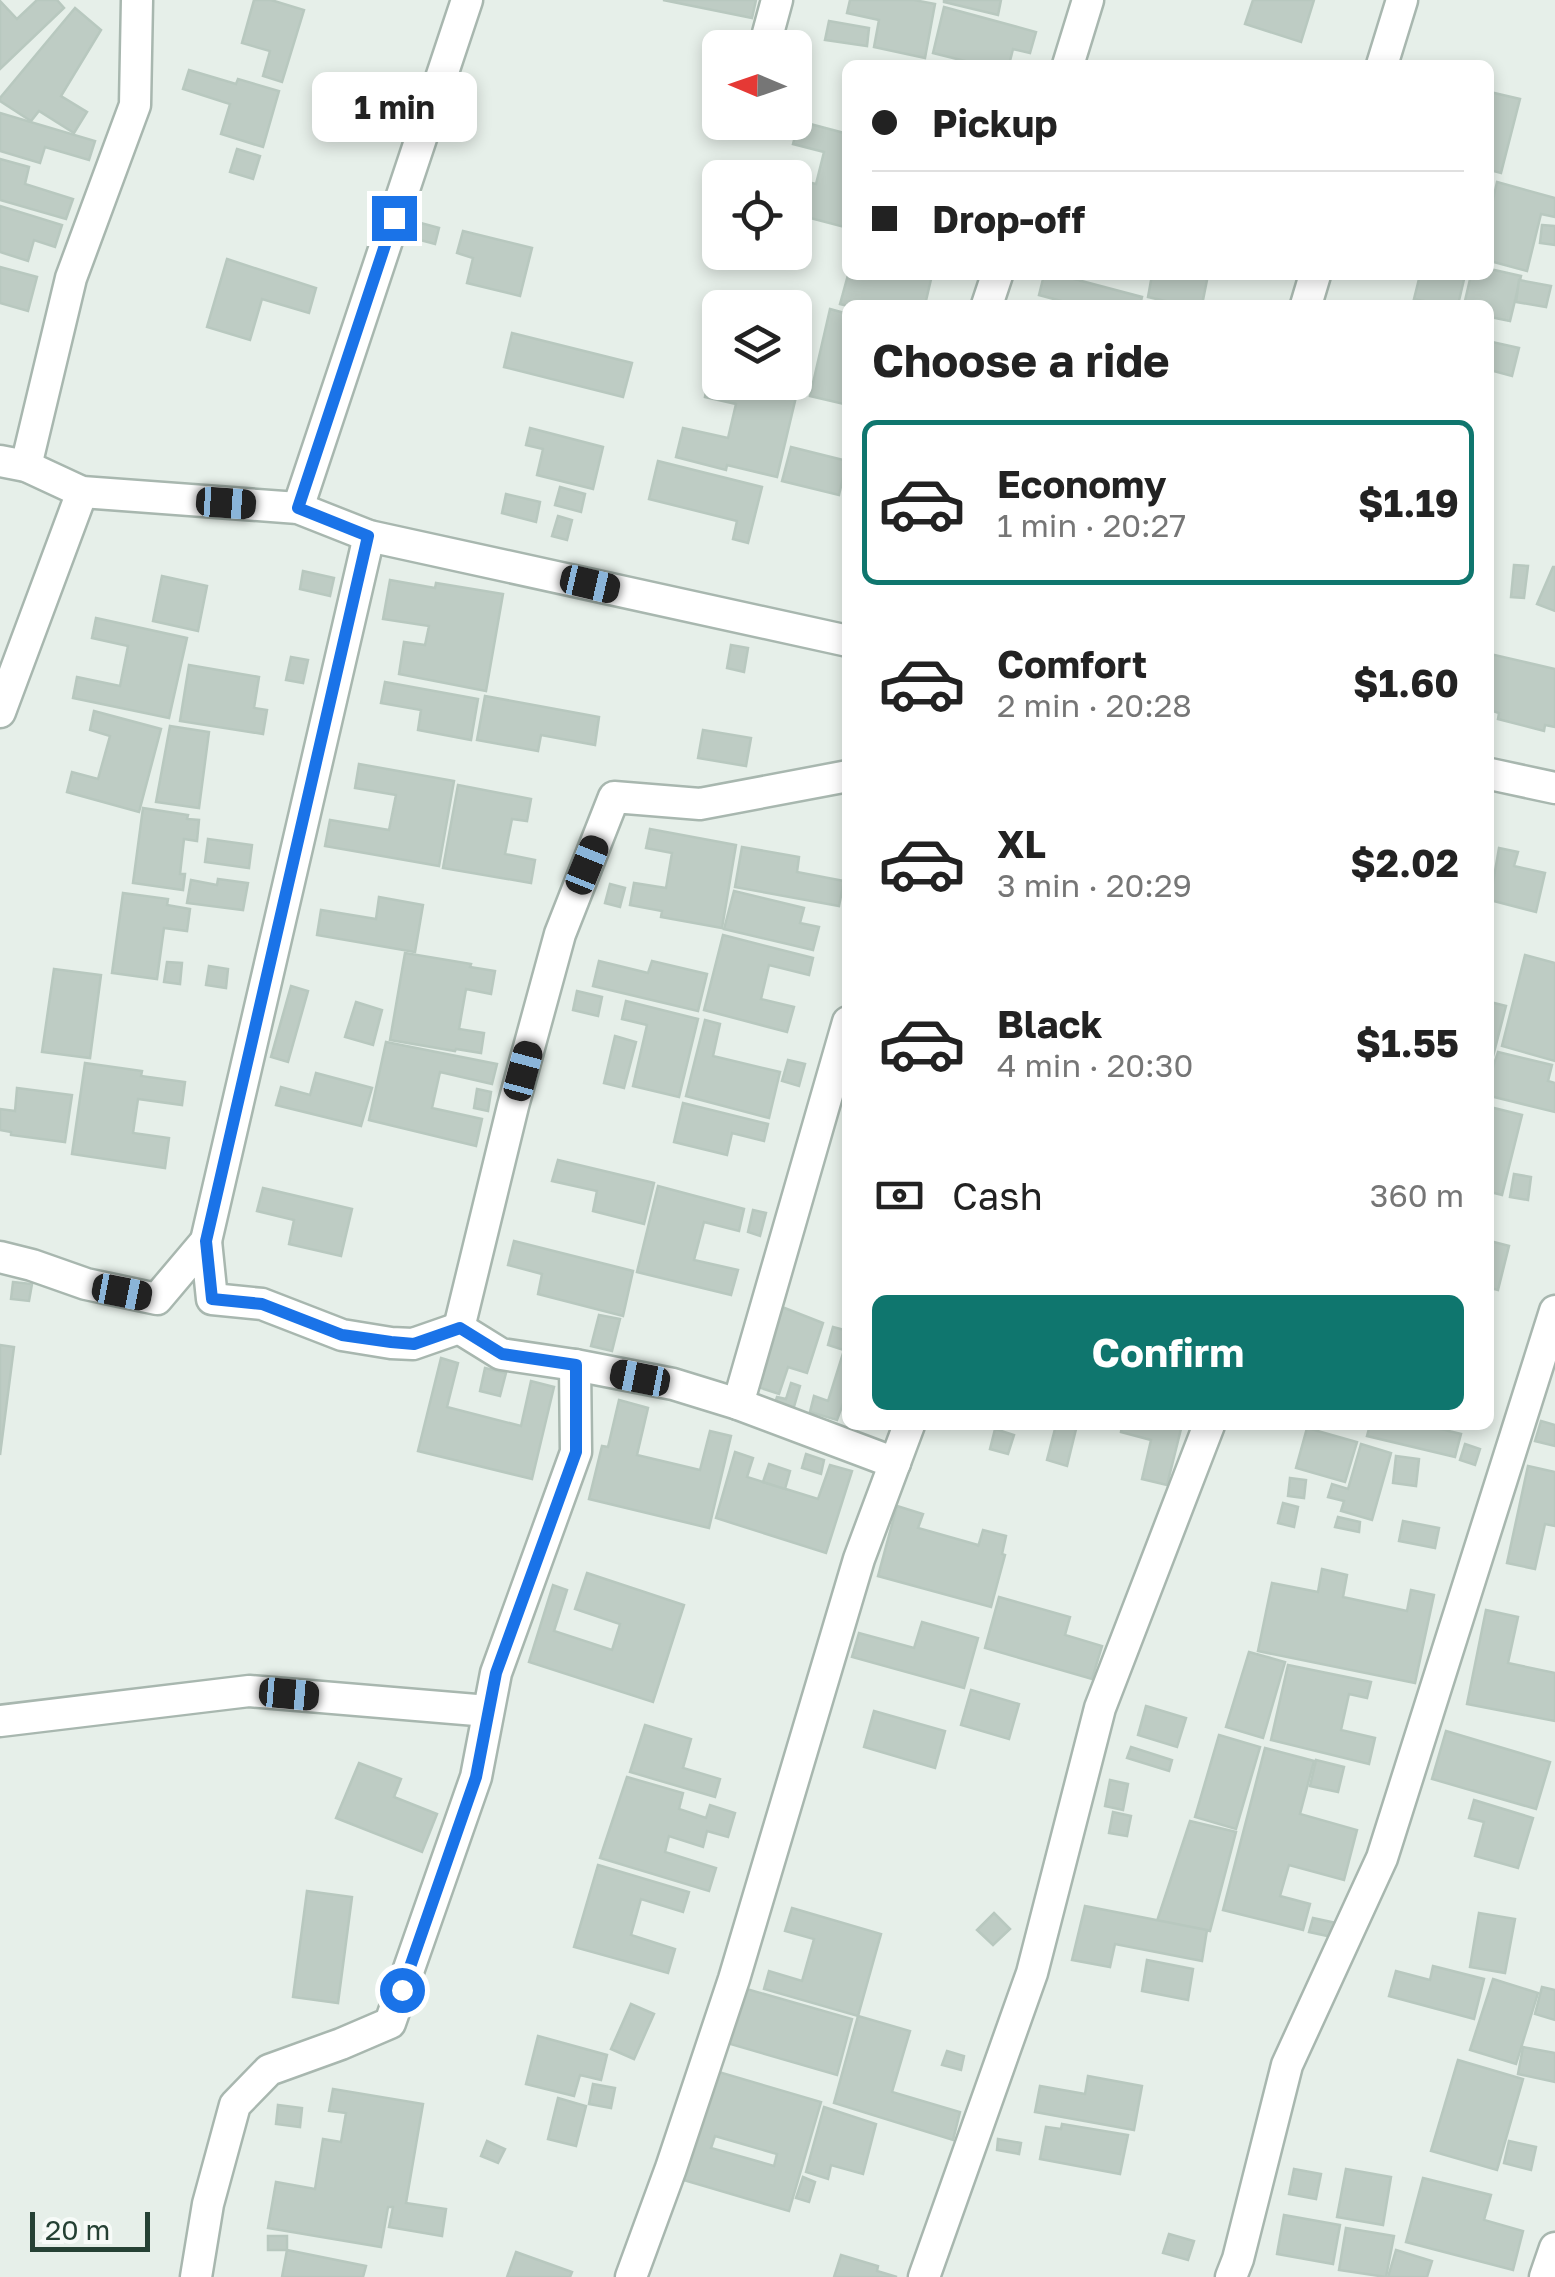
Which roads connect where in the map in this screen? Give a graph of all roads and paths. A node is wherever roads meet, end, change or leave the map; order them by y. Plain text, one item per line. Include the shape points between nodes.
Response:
1 (137, 0) edge
2 (467, 0) edge
3 (777, 0) edge
4 (1088, 0) edge
5 (1402, 0) edge
6 (769, 30) edge
7 (1070, 60) edge
8 (1384, 60) edge
9 (13, 464) edge
10 (82, 492) junction
11 (298, 508) junction
12 (368, 536) junction
13 (842, 640) edge
14 (0, 712) edge
15 (1494, 775) edge
16 (842, 777) edge
17 (1555, 788) edge
18 (842, 1043) edge
19 (206, 1241) junction
20 (0, 1257) edge
21 (1555, 1312) edge
22 (460, 1328) junction
23 (576, 1365) junction
24 (738, 1404) junction
25 (907, 1430) edge
26 (1207, 1430) edge
27 (895, 1463) junction
28 (488, 1711) junction
29 (0, 1722) edge
30 (1555, 2248) edge
31 (196, 2277) edge
32 (631, 2277) edge
33 (924, 2277) edge
34 (1231, 2277) edge
35 (1545, 2277) edge

1 - 9 street via 135,105
2 - 11 street
3 - 6 street
4 - 7 street
5 - 8 street
9 - 10 street
10 - 11 street
10 - 14 street
11 - 12 street
12 - 13 street
12 - 19 street
15 - 17 street
16 - 22 street via 700,804 614,797 560,934
18 - 24 street
19 - 20 street via 157,1298
19 - 22 street via 212,1299 262,1304 342,1335 391,1342 414,1344
21 - 34 street via 1382,1858 1287,2065
22 - 23 street via 502,1354
23 - 24 street
23 - 28 street via 576,1452
24 - 27 street
25 - 27 street
26 - 33 street via 1100,1708 1032,1973
27 - 32 street via 858,1559 734,1980
28 - 29 street via 249,1691
28 - 31 street via 476,1777 390,2023 269,2070 236,2104
30 - 35 street

